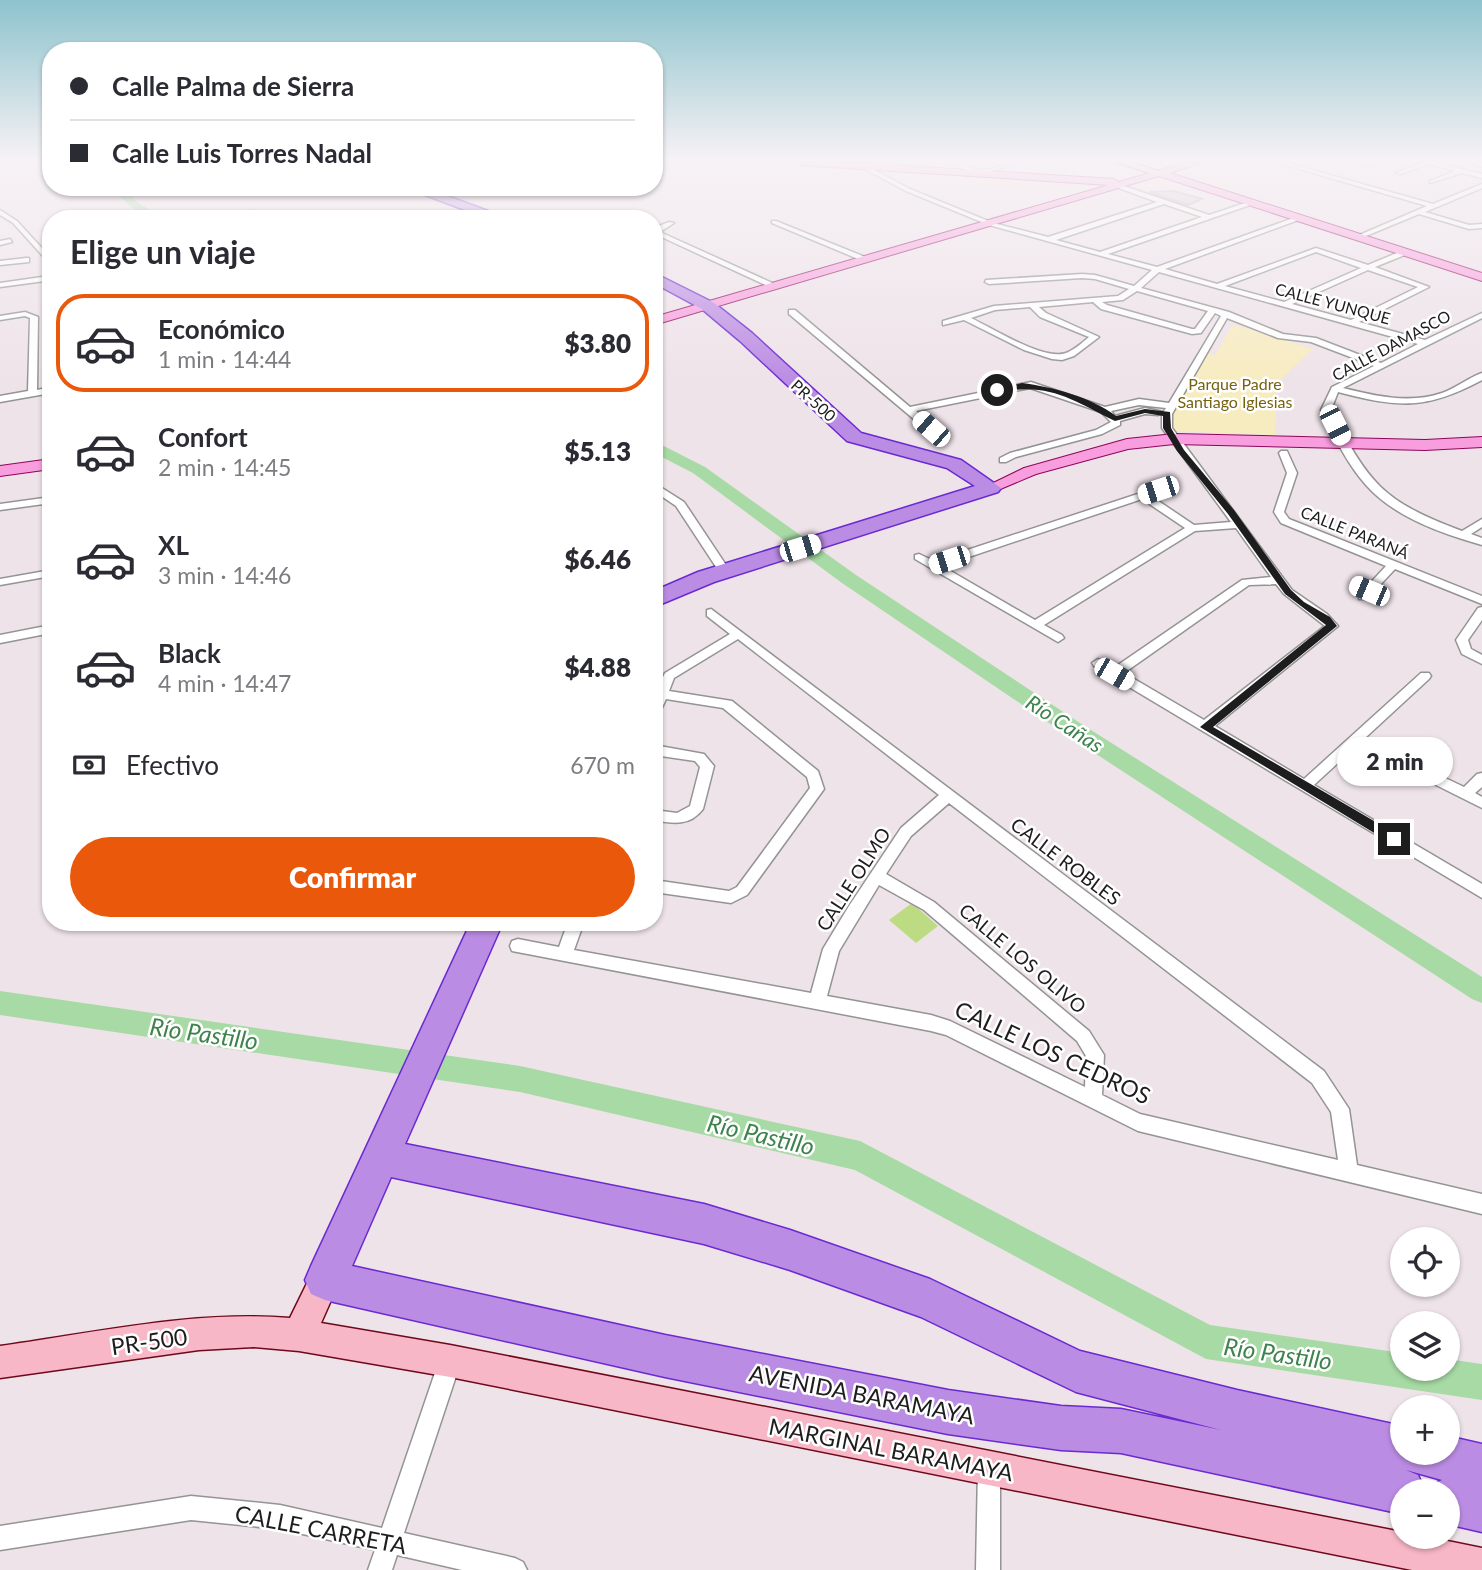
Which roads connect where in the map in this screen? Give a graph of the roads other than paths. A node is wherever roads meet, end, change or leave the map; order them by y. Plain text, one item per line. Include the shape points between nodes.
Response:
1 (27, 235) edge
2 (807, 235) edge
3 (950, 235) edge
4 (1029, 235) edge
5 (1060, 235) edge
6 (1154, 235) edge
7 (1252, 235) edge
8 (1354, 235) edge
9 (1363, 235) edge
10 (663, 236) edge
11 (1359, 237) junction
12 (1045, 240) junction
13 (10, 242) dead end
14 (0, 243) edge
15 (1405, 252) junction
16 (42, 253) edge
17 (1099, 254) junction
18 (866, 259) junction
19 (26, 260) dead end
20 (0, 263) edge
21 (1370, 267) junction
22 (1157, 270) junction
23 (1482, 276) edge
24 (41, 279) dead end
25 (989, 282) dead end
26 (663, 283) edge
27 (0, 285) edge
28 (775, 286) junction
29 (1218, 286) junction
30 (1136, 288) junction
31 (1096, 301) junction
32 (1285, 304) junction
33 (1032, 305) junction
34 (708, 306) junction
35 (1213, 310) junction
36 (792, 312) dead end
37 (1226, 314) junction
38 (1482, 315) edge
39 (964, 317) junction
40 (0, 318) edge
41 (663, 318) edge
42 (1354, 322) junction
43 (946, 323) dead end
44 (1425, 343) junction
45 (1379, 365) junction
46 (1482, 376) edge
47 (1335, 389) junction
48 (42, 392) edge
49 (32, 394) junction
50 (0, 399) edge
51 (909, 410) junction
52 (1104, 410) junction
53 (1170, 410) junction
54 (1115, 419) junction
55 (931, 429) dead end
56 (1482, 442) edge
57 (1177, 445) junction
58 (1348, 449) junction
59 (1284, 453) junction
60 (1482, 453) edge
61 (1003, 460) dead end
62 (42, 465) edge
63 (0, 471) edge
64 (1168, 487) dead end
65 (991, 488) junction
66 (663, 492) edge
67 (1143, 495) junction
68 (42, 501) edge
69 (0, 507) edge
70 (1482, 522) edge
71 (1240, 525) junction
72 (1192, 528) junction
73 (1464, 534) junction
74 (1482, 542) edge
75 (919, 556) dead end
76 (933, 565) junction
77 (1393, 565) junction
78 (724, 571) junction
79 (42, 575) edge
80 (1280, 580) junction
81 (0, 582) edge
82 (1355, 585) dead end
83 (663, 595) edge
84 (1482, 600) edge
85 (1482, 611) edge
86 (711, 613) dead end
87 (1035, 625) junction
88 (42, 631) edge
89 (738, 634) junction
90 (1058, 638) dead end
91 (0, 639) edge
92 (1482, 660) edge
93 (1098, 663) dead end
94 (1114, 674) junction
95 (1425, 676) dead end
96 (663, 689) edge
97 (663, 694) edge
98 (1205, 727) junction
99 (663, 751) edge
100 (1482, 778) edge
101 (1441, 781) dead end
102 (1306, 786) junction
103 (1466, 794) junction
104 (949, 795) junction
105 (1482, 803) edge
106 (663, 816) edge
107 (878, 877) junction
108 (663, 887) edge
109 (1482, 892) edge
110 (483, 931) edge
111 (573, 931) edge
112 (518, 946) dead end
113 (564, 955) junction
114 (817, 1001) junction
115 (1093, 1100) junction
116 (387, 1145) junction
117 (1349, 1172) junction
118 (1482, 1204) edge
119 (325, 1280) junction
120 (299, 1335) junction
121 (450, 1361) junction
122 (0, 1362) edge
123 (1390, 1446) edge
124 (1460, 1462) edge
125 (1482, 1467) edge
126 (989, 1468) junction
127 (1390, 1488) edge
128 (1460, 1504) edge
129 (1482, 1509) edge
130 (0, 1538) edge
131 (389, 1541) junction
132 (1482, 1566) edge
133 (380, 1570) edge
134 (515, 1570) edge
135 (988, 1570) edge

1 - 16 street
2 - 18 street
3 - 18 main road
4 - 12 street, CALLE YUNQUE
5 - 12 street
6 - 17 street
7 - 22 street
8 - 11 main road
9 - 11 street
10 - 28 street
11 - 15 main road
12 - 17 street, CALLE YUNQUE
13 - 14 street
15 - 21 street
15 - 23 main road
17 - 22 street, CALLE YUNQUE
18 - 28 main road
19 - 20 street
21 - 29 street via 1314,250
21 - 32 street
21 - 42 street via 1425,288
22 - 29 street, CALLE YUNQUE
22 - 30 street
24 - 27 street
25 - 30 street via 1082,276
26 - 34 highway, PR-500 / PR-500
28 - 34 main road
29 - 32 street, CALLE YUNQUE
30 - 31 street via 1120,298
30 - 35 street
31 - 33 street
31 - 35 street via 1192,332 1198,331
32 - 42 street, CALLE YUNQUE
33 - 39 street via 993,308
33 - 39 street via 1043,315 1095,337 1065,357 1054,356
34 - 41 main road
34 - 65 highway, PR-500 / PR-500 via 854,437 954,464
35 - 37 street
36 - 51 street
37 - 45 street
37 - 53 street
38 - 44 street, CALLE DAMASCO
39 - 43 street
40 - 49 street via 34,317
42 - 44 street, CALLE YUNQUE
44 - 45 street, CALLE DAMASCO
45 - 47 street, CALLE DAMASCO
46 - 47 street via 1425,401 1373,398
47 - 58 street, CALLE DAMASCO via 1326,410
48 - 49 street
49 - 50 street
51 - 52 street via 1031,384
51 - 55 street
52 - 53 street via 1139,402
52 - 54 street
53 - 54 street
53 - 57 street via 1167,428
54 - 61 street via 1114,427
56 - 58 main road
57 - 58 main road via 1258,441
57 - 59 main road
57 - 65 main road via 1022,488
57 - 65 main road via 1127,443 1030,471
57 - 71 street
58 - 59 main road
58 - 60 main road
58 - 73 street, CALLE DAMASCO via 1370,484 1387,499
59 - 77 street, CALLE PARANÁ via 1292,473 1279,512 1285,521
62 - 63 main road
64 - 67 street
65 - 78 highway
66 - 78 street via 680,504
67 - 72 street
67 - 76 street
68 - 69 street
70 - 73 street
71 - 72 street
71 - 80 street
72 - 87 street
73 - 74 street, CALLE DAMASCO
75 - 76 street
76 - 87 street
77 - 82 street via 1366,594
77 - 84 street, CALLE PARANÁ
78 - 83 highway
79 - 81 street
80 - 94 street via 1246,582
80 - 98 street via 1301,604 1332,626
85 - 92 street via 1462,640 1466,651
86 - 89 street, CALLE ROBLES
87 - 90 street
88 - 91 street
89 - 96 street via 668,676
89 - 104 street, CALLE ROBLES
93 - 94 street
94 - 98 street
95 - 102 street
97 - 108 street via 727,704 813,775 817,789 742,891 731,897
98 - 102 street
99 - 106 street via 699,757 707,766 696,809 679,819
100 - 103 street
101 - 103 street
102 - 109 street
103 - 105 street
104 - 107 street, CALLE OLMO via 916,820
104 - 117 street, CALLE ROBLES via 1318,1077 1340,1109
107 - 114 street, CALLE OLMO via 831,949
107 - 115 street, CALLE LOS OLIVO via 929,906 1083,1036 1095,1055
110 - 116 highway
111 - 113 street
112 - 113 street, CALLE LOS CEDROS
113 - 114 street, CALLE LOS CEDROS
114 - 115 street, CALLE LOS CEDROS via 950,1029
115 - 117 street, CALLE LOS CEDROS via 1138,1122
116 - 119 highway
116 - 123 highway via 790,1250 930,1300 1076,1371
117 - 118 street, CALLE LOS CEDROS
119 - 120 street
119 - 127 highway, AVENIDA BARAMAYA via 921,1407 1060,1428 1121,1432
120 - 121 street, MARGINAL BARAMAYA
120 - 122 street, PR-500 / PR-500 via 254,1331 199,1334
121 - 126 street, MARGINAL BARAMAYA
121 - 131 street
124 - 125 highway
126 - 132 street, MARGINAL BARAMAYA
126 - 135 street
128 - 129 highway
130 - 131 street, CALLE CARRETA via 191,1508 280,1517
131 - 133 street
131 - 134 street, CALLE CARRETA

